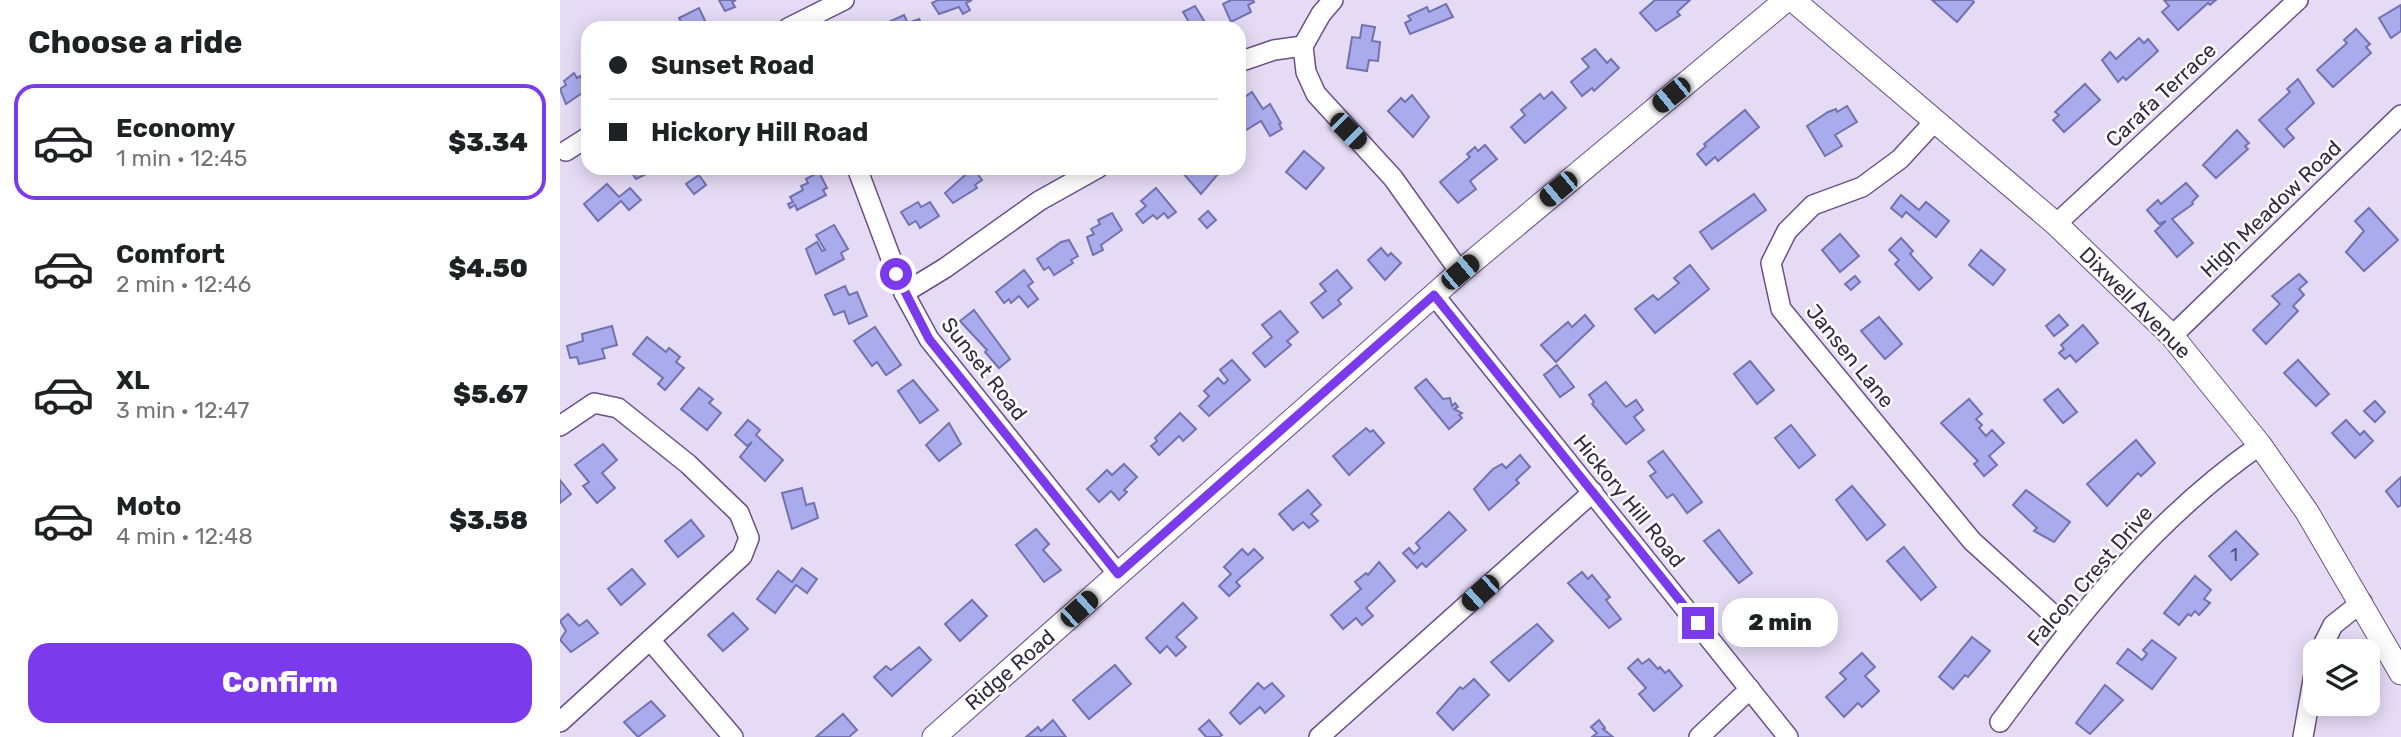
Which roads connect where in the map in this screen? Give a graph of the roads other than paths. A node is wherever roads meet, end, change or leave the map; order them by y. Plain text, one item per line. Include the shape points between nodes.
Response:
1 (845, 0) edge
2 (1333, 0) edge
3 (1786, 0) edge
4 (1793, 0) edge
5 (2298, 0) edge
6 (802, 21) edge
7 (1303, 46) junction
8 (1246, 60) edge
9 (2401, 115) edge
10 (1935, 121) junction
11 (581, 141) edge
12 (566, 151) dead end
13 (860, 175) edge
14 (1085, 175) edge
15 (2056, 224) junction
16 (1460, 272) junction
17 (904, 293) junction
18 (1434, 295) junction
19 (2172, 336) junction
20 (560, 426) edge
21 (2260, 445) junction
22 (1593, 492) junction
23 (1118, 574) junction
24 (2362, 602) junction
25 (2069, 629) junction
26 (2326, 639) edge
27 (650, 640) junction
28 (2401, 673) edge
29 (1750, 689) junction
30 (2307, 716) edge
31 (560, 722) edge
32 (2000, 722) dead end
33 (733, 737) edge
34 (934, 737) edge
35 (1319, 737) edge
36 (1699, 737) edge
37 (1788, 737) edge
38 (2304, 737) edge

1 - 6 street
2 - 7 street
3 - 16 main road, Ridge Road
4 - 10 main road, Dixwell Avenue
5 - 15 street, Carafa Terrace
7 - 8 street
7 - 16 street via 1306,72 1316,94 1393,178
9 - 19 street, High Meadow Road
10 - 15 main road, Dixwell Avenue
10 - 25 street, Jansen Lane via 1900,159 1862,187 1813,205 1787,231 1771,263 1781,309 1972,541
11 - 12 street
13 - 17 street, Sunset Road
14 - 17 street via 1039,201
15 - 19 main road, Dixwell Avenue
16 - 18 main road, Ridge Road
17 - 23 street, Sunset Road via 929,339
18 - 22 street, Hickory Hill Road
18 - 23 main road, Ridge Road
19 - 21 main road, Dixwell Avenue
20 - 27 street via 594,403 618,408 688,464 739,513 749,538 742,556
21 - 24 main road, Dixwell Avenue
21 - 25 street, Falcon Crest Drive via 2211,481 2143,543
22 - 29 street, Hickory Hill Road
22 - 35 street
23 - 34 main road, Ridge Road
24 - 26 street via 2333,625
24 - 28 main road, Dixwell Avenue
25 - 32 street, Falcon Crest Drive
27 - 31 street
27 - 33 street
29 - 36 street
29 - 37 street, Hickory Hill Road
30 - 38 street

